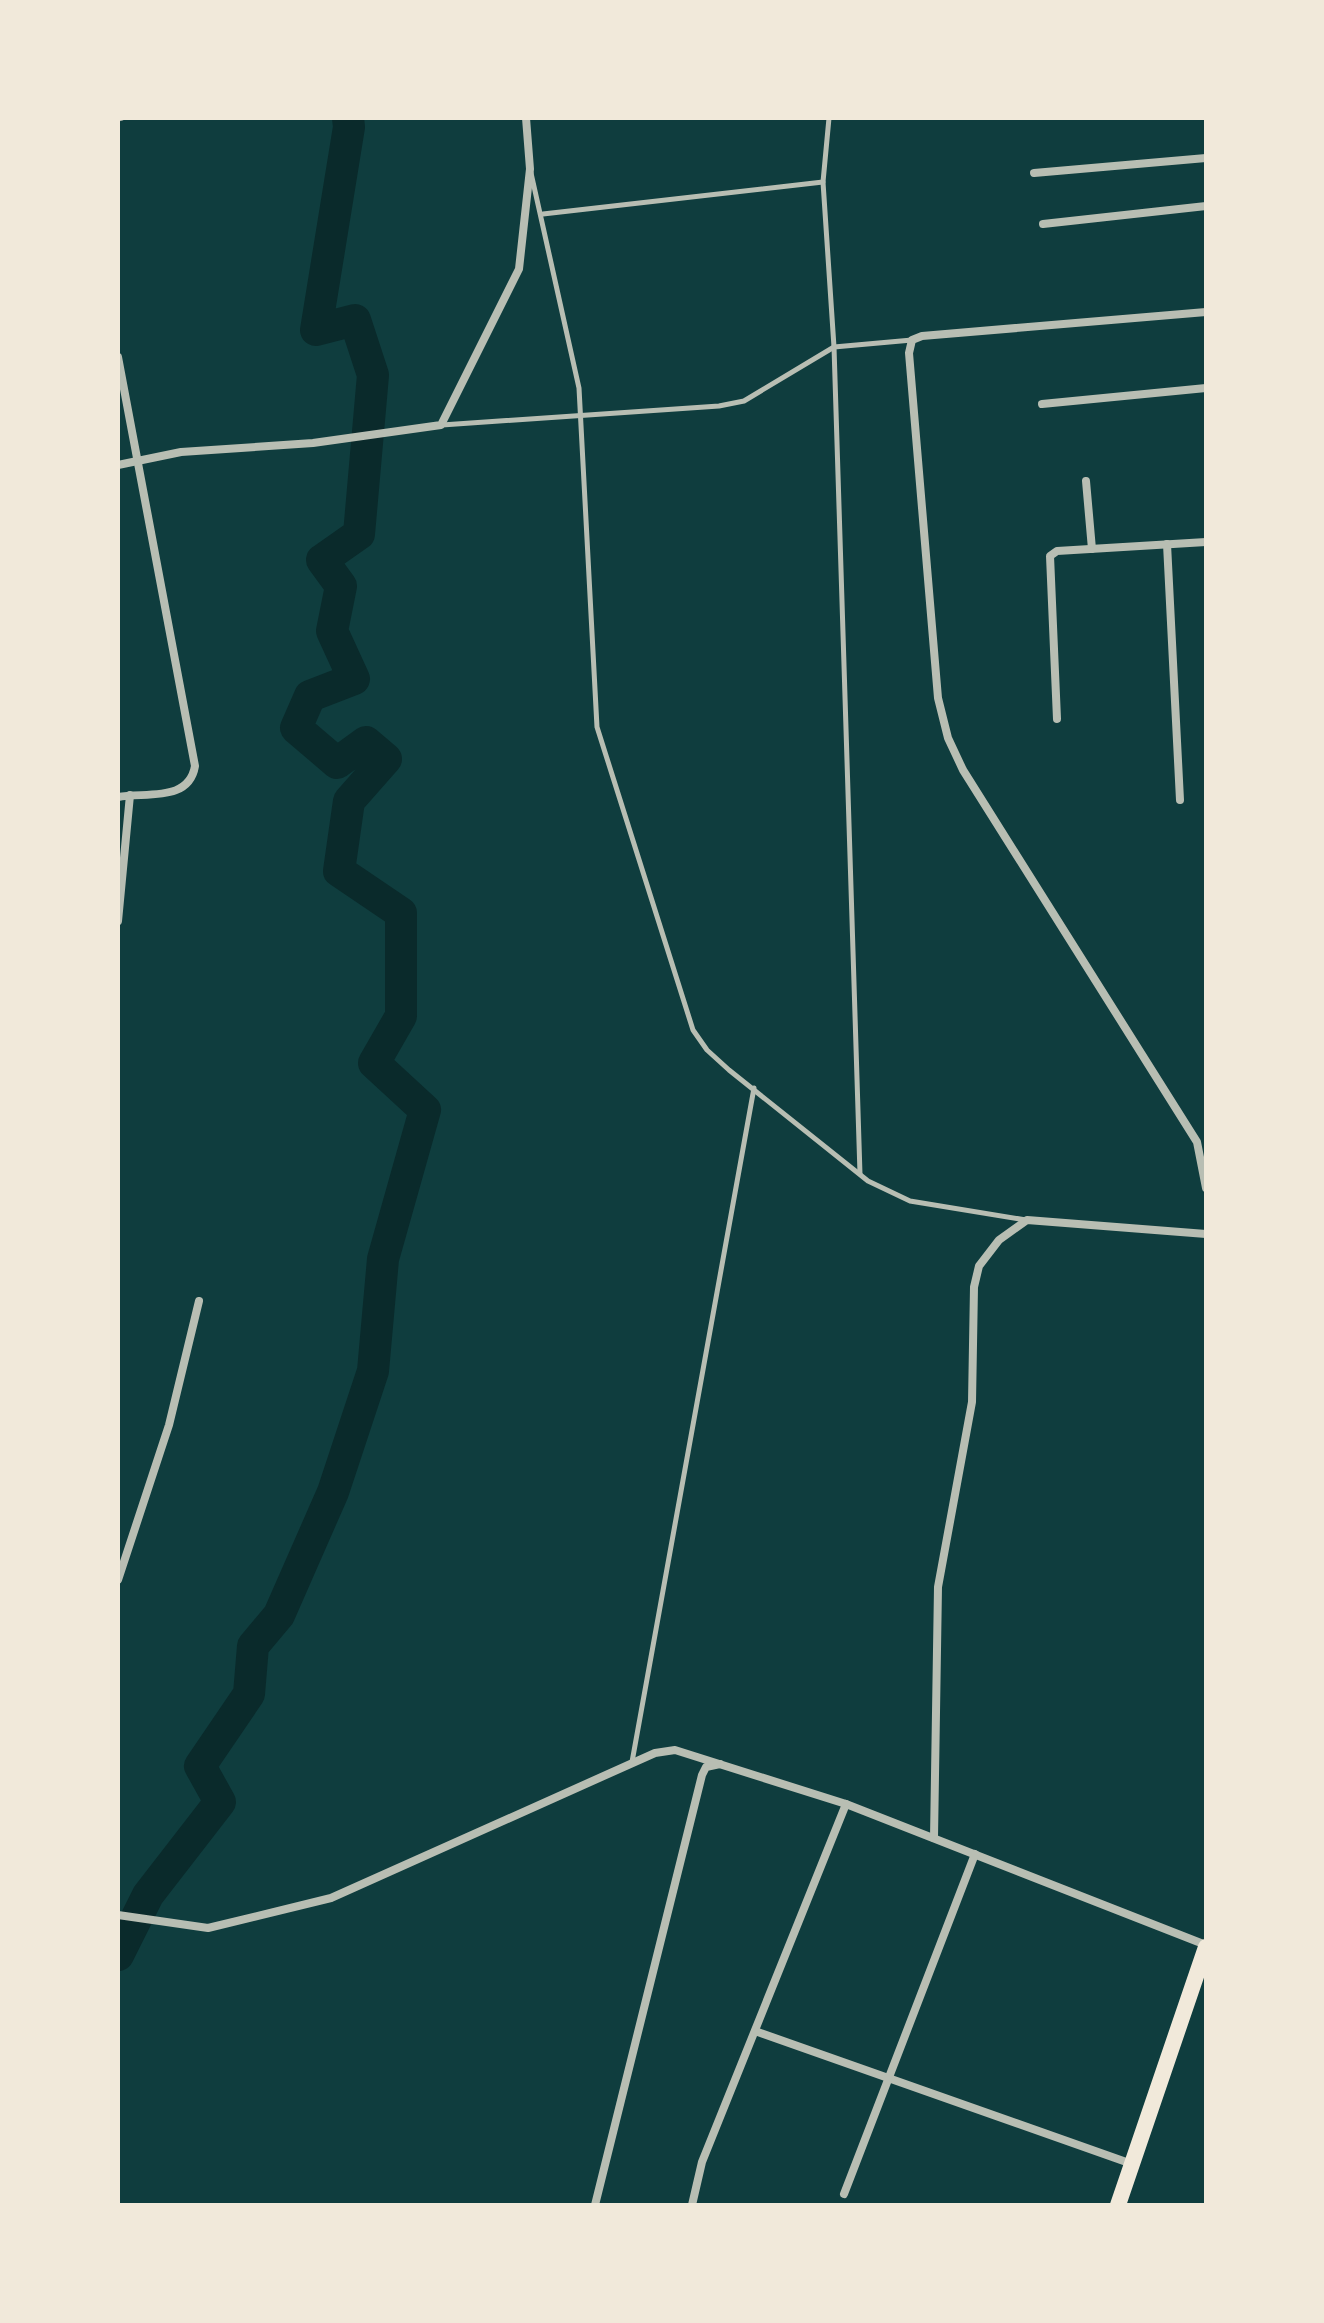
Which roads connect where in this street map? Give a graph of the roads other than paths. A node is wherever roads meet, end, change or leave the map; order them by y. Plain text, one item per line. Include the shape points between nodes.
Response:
1 (526, 118) edge
2 (829, 118) edge
3 (1206, 158) edge
4 (530, 169) junction
5 (1034, 173) dead end
6 (823, 182) junction
7 (1206, 206) edge
8 (543, 214) junction
9 (1043, 224) dead end
10 (1206, 312) edge
11 (912, 340) junction
12 (834, 347) junction
13 (118, 357) edge
14 (1206, 388) edge
15 (1042, 404) dead end
16 (580, 418) junction
17 (441, 425) junction
18 (139, 461) junction
19 (118, 465) edge
20 (1086, 481) dead end
21 (1206, 542) edge
22 (1167, 544) junction
23 (1092, 549) junction
24 (1057, 719) dead end
25 (130, 795) junction
26 (118, 797) edge
27 (1180, 800) dead end
28 (118, 921) edge
29 (754, 1088) junction
30 (860, 1174) junction
31 (1206, 1188) edge
32 (1027, 1220) junction
33 (1206, 1234) edge
34 (199, 1301) dead end
35 (118, 1580) edge
36 (632, 1763) junction
37 (725, 1763) junction
38 (846, 1804) junction
39 (934, 1838) junction
40 (975, 1854) junction
41 (118, 1915) edge
42 (1206, 1946) edge
43 (1199, 1990) edge
44 (755, 2031) junction
45 (888, 2079) junction
46 (1133, 2165) junction
47 (844, 2194) dead end
48 (595, 2205) edge
49 (692, 2205) edge
50 (1118, 2205) edge

1 - 4 street
2 - 6 lane
3 - 5 street
4 - 8 lane
4 - 17 street via 519,269
6 - 8 lane
6 - 12 lane
7 - 9 street
8 - 16 lane via 574,357
10 - 11 street
11 - 12 lane
11 - 31 street via 938,698 948,738 963,770 1197,1142
12 - 16 lane via 744,401
12 - 30 lane
13 - 18 street
14 - 15 street
16 - 17 lane
16 - 29 lane via 592,685 604,754 693,1030 707,1050
17 - 18 street
18 - 19 street
18 - 25 street via 195,766 193,781 183,790
20 - 23 street
21 - 22 street
22 - 23 street
22 - 27 street
23 - 24 street via 1050,556
25 - 26 street
25 - 28 street
29 - 30 lane
29 - 36 lane
30 - 32 lane via 910,1201
32 - 33 street
32 - 39 street via 988,1252 974,1287 972,1402 938,1587
34 - 35 street via 165,1437
36 - 37 street via 675,1750
36 - 41 street via 331,1898 208,1928
37 - 38 street
37 - 48 street via 706,1767 702,1775
38 - 39 street
38 - 44 street
39 - 40 street
40 - 42 street
40 - 45 street
42 - 43 highway
43 - 46 highway
44 - 45 street
44 - 49 street via 698,2174
45 - 46 street
45 - 47 street
46 - 50 highway

